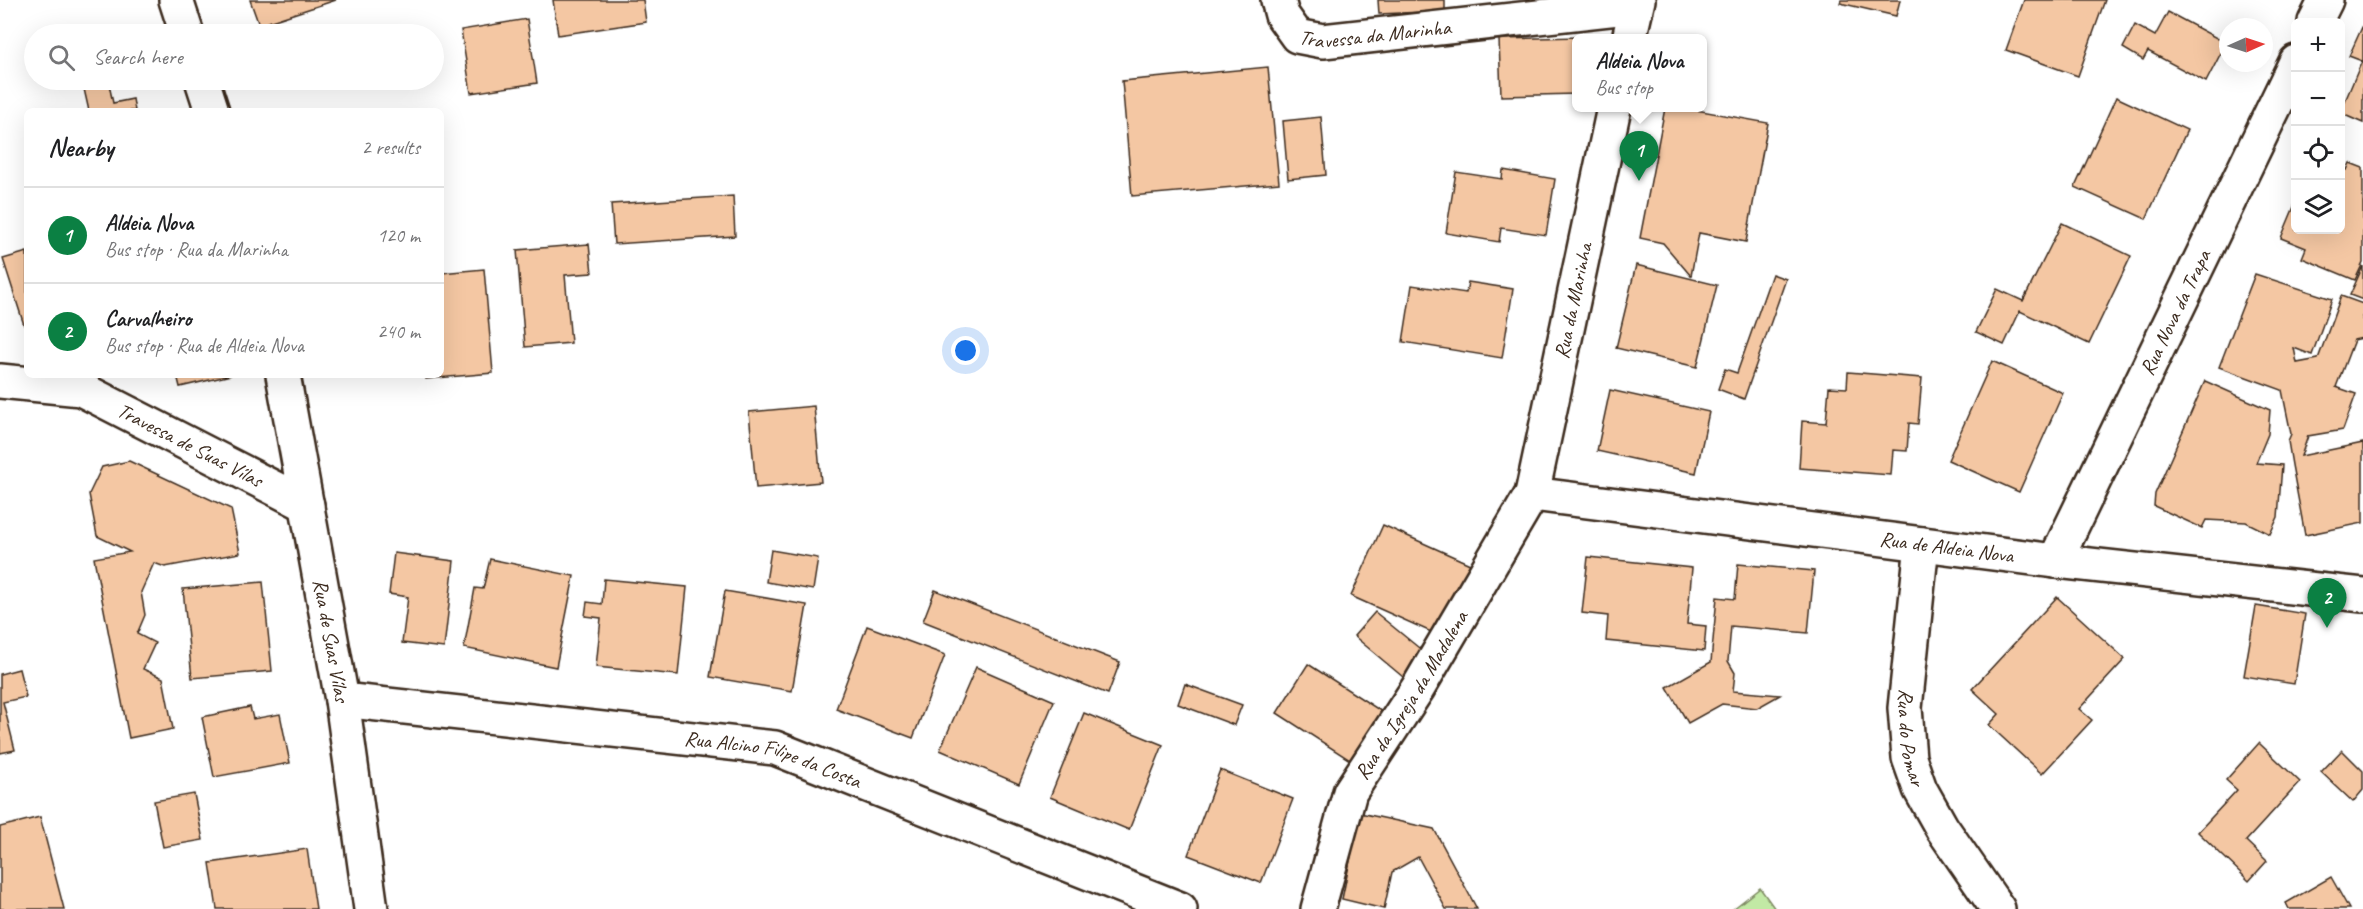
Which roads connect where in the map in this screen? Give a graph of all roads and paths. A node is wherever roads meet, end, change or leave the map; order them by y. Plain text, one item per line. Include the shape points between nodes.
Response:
1 (176, 0) edge
2 (1278, 0) edge
3 (2325, 0) edge
4 (1637, 3) edge
5 (2317, 18) edge
6 (184, 24) edge
7 (1630, 34) edge
8 (2291, 70) edge
9 (205, 90) edge
10 (211, 108) edge
11 (1613, 112) edge
12 (284, 378) edge
13 (0, 381) edge
14 (1532, 494) junction
15 (307, 506) junction
16 (1922, 544) junction
17 (2055, 561) junction
18 (2363, 595) edge
19 (342, 700) junction
20 (372, 909) edge
21 (1180, 909) edge
22 (1318, 909) edge
23 (1998, 909) edge

1 - 6 street
2 - 4 street, Travessa da Marinha via 1282,15 1297,36 1323,41
3 - 5 street
4 - 7 street
8 - 17 street, Rua Nova da Trapa
9 - 10 street
11 - 14 street, Rua da Marinha
12 - 15 street, Rua de Suas Vílas
13 - 15 street, Travessa de Suas Vílas via 81,389
14 - 16 street, Rua de Aldeia Nova
14 - 22 street, Rua da Igreja da Madalena via 1418,688 1350,792
15 - 19 street, Rua de Suas Vílas
16 - 17 street, Rua de Aldeia Nova
16 - 23 street, Rua do Pomar via 1905,708 1909,758 1920,789 1942,828
17 - 18 street, Rua de Aldeia Nova
19 - 20 street, Rua de Suas Vílas
19 - 21 street, Rua Alcino Filipe da Costa via 775,748

